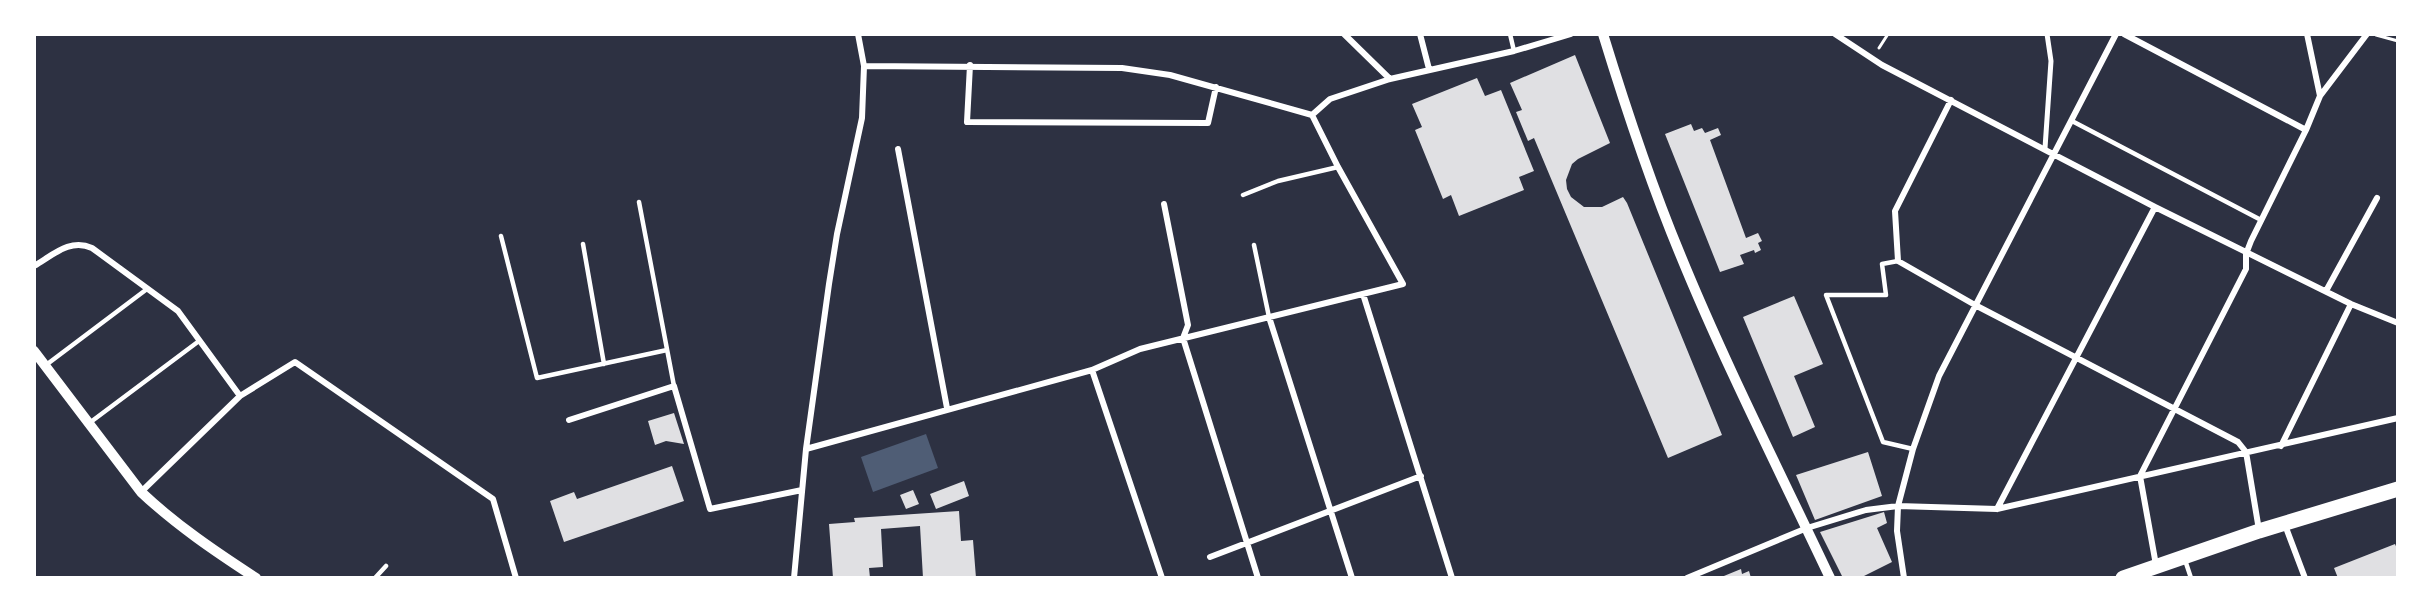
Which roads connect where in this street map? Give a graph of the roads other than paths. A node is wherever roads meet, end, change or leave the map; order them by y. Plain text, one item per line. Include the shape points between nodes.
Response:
1 (858, 34) edge
2 (1344, 34) edge
3 (1420, 34) edge
4 (1510, 34) edge
5 (1571, 34) edge
6 (1603, 34) edge
7 (1835, 34) edge
8 (2047, 34) edge
9 (2116, 34) edge
10 (2124, 34) edge
11 (2307, 34) edge
12 (2367, 34) edge
13 (1514, 51) junction
14 (970, 65) junction
15 (864, 66) junction
16 (1429, 69) junction
17 (1390, 79) junction
18 (1216, 87) junction
19 (2320, 96) junction
20 (1951, 100) junction
21 (1312, 115) junction
22 (2072, 121) junction
23 (2306, 130) junction
24 (898, 148) dead end
25 (2045, 148) junction
26 (2055, 153) junction
27 (1338, 167) junction
28 (1243, 195) dead end
29 (2377, 198) dead end
30 (639, 202) dead end
31 (1164, 204) dead end
32 (2155, 207) junction
33 (2261, 220) junction
34 (501, 236) dead end
35 (583, 243) dead end
36 (1254, 244) dead end
37 (2246, 254) junction
38 (1898, 261) junction
39 (34, 266) edge
40 (147, 289) junction
41 (2326, 291) junction
42 (1363, 294) junction
43 (2351, 304) junction
44 (1975, 305) junction
45 (1269, 316) junction
46 (2397, 323) edge
47 (1183, 338) junction
48 (199, 341) junction
49 (667, 350) junction
50 (34, 351) edge
51 (2076, 359) junction
52 (604, 364) junction
53 (45, 365) junction
54 (1092, 370) junction
55 (674, 386) junction
56 (240, 396) junction
57 (947, 408) junction
58 (2174, 410) junction
59 (2397, 418) edge
60 (569, 420) dead end
61 (88, 424) junction
62 (2281, 446) junction
63 (806, 449) junction
64 (1912, 450) junction
65 (2246, 452) junction
66 (1421, 476) junction
67 (2140, 476) junction
68 (2397, 489) edge
69 (802, 490) junction
70 (141, 492) junction
71 (1898, 506) junction
72 (1997, 509) junction
73 (1331, 510) junction
74 (2285, 523) junction
75 (1807, 528) junction
76 (2259, 531) junction
77 (1247, 542) junction
78 (1210, 557) dead end
79 (2184, 558) junction
80 (386, 566) dead end
81 (2156, 566) junction
82 (256, 578) edge
83 (375, 578) edge
84 (516, 578) edge
85 (794, 578) edge
86 (1162, 578) edge
87 (1258, 578) edge
88 (1352, 578) edge
89 (1452, 578) edge
90 (1687, 578) edge
91 (1830, 578) edge
92 (1904, 578) edge
93 (2123, 578) edge
94 (2191, 578) edge
95 (2305, 578) edge

1 - 15 street
2 - 17 street
3 - 16 street
4 - 13 lane
5 - 13 street
6 - 75 street via 1635,138 1680,255
7 - 20 street via 1872,59
8 - 25 street via 2051,60
9 - 22 street
10 - 23 street
11 - 19 street
12 - 19 street
13 - 16 street
14 - 15 street
14 - 18 street via 1122,68
14 - 18 street via 967,122 1208,123
15 - 63 street via 862,118 837,234
16 - 17 street
17 - 21 street via 1330,99
18 - 21 street
19 - 23 street
20 - 25 street
20 - 38 street via 1895,211
21 - 27 street
22 - 26 street
22 - 33 lane
23 - 33 street
24 - 57 street
25 - 26 street
26 - 32 street
26 - 44 street
27 - 28 lane via 1278,181
27 - 42 street via 1403,284
29 - 41 street
30 - 49 lane
31 - 47 street via 1188,325
32 - 37 street
32 - 51 street
33 - 37 street
34 - 52 lane via 537,378
35 - 52 lane
36 - 45 lane
37 - 41 street
37 - 58 street via 2246,269
38 - 44 street
38 - 64 lane via 1882,264 1886,295 1826,295 1883,442
39 - 40 street via 72,244 83,244
40 - 48 street via 178,311
40 - 53 lane
41 - 43 street
42 - 45 street
42 - 66 street
43 - 46 street
43 - 62 street
44 - 51 street
44 - 64 street via 1939,376
45 - 47 street
45 - 73 street
47 - 54 street
47 - 77 street
48 - 56 street
48 - 61 lane
49 - 52 lane
49 - 55 lane
50 - 53 street
51 - 58 street
51 - 72 street
53 - 61 street
54 - 57 street
54 - 86 street
55 - 60 street
55 - 69 street via 710,509
56 - 70 street
56 - 84 street via 295,362 493,499
57 - 63 street
58 - 65 street via 2238,442
58 - 67 street
59 - 62 street
61 - 70 street
62 - 65 street
63 - 69 street
64 - 71 street
65 - 67 street
65 - 76 street
66 - 73 street
66 - 89 street
67 - 72 street
67 - 81 street
68 - 74 main road
69 - 85 street
70 - 82 street
71 - 72 street
71 - 75 street via 1866,510
71 - 92 street via 1897,531
73 - 77 street
73 - 88 street
74 - 76 main road
74 - 95 street
75 - 90 street
75 - 91 street
76 - 79 main road
77 - 78 street
77 - 87 street
79 - 81 main road
79 - 94 lane
80 - 83 lane
81 - 93 main road

